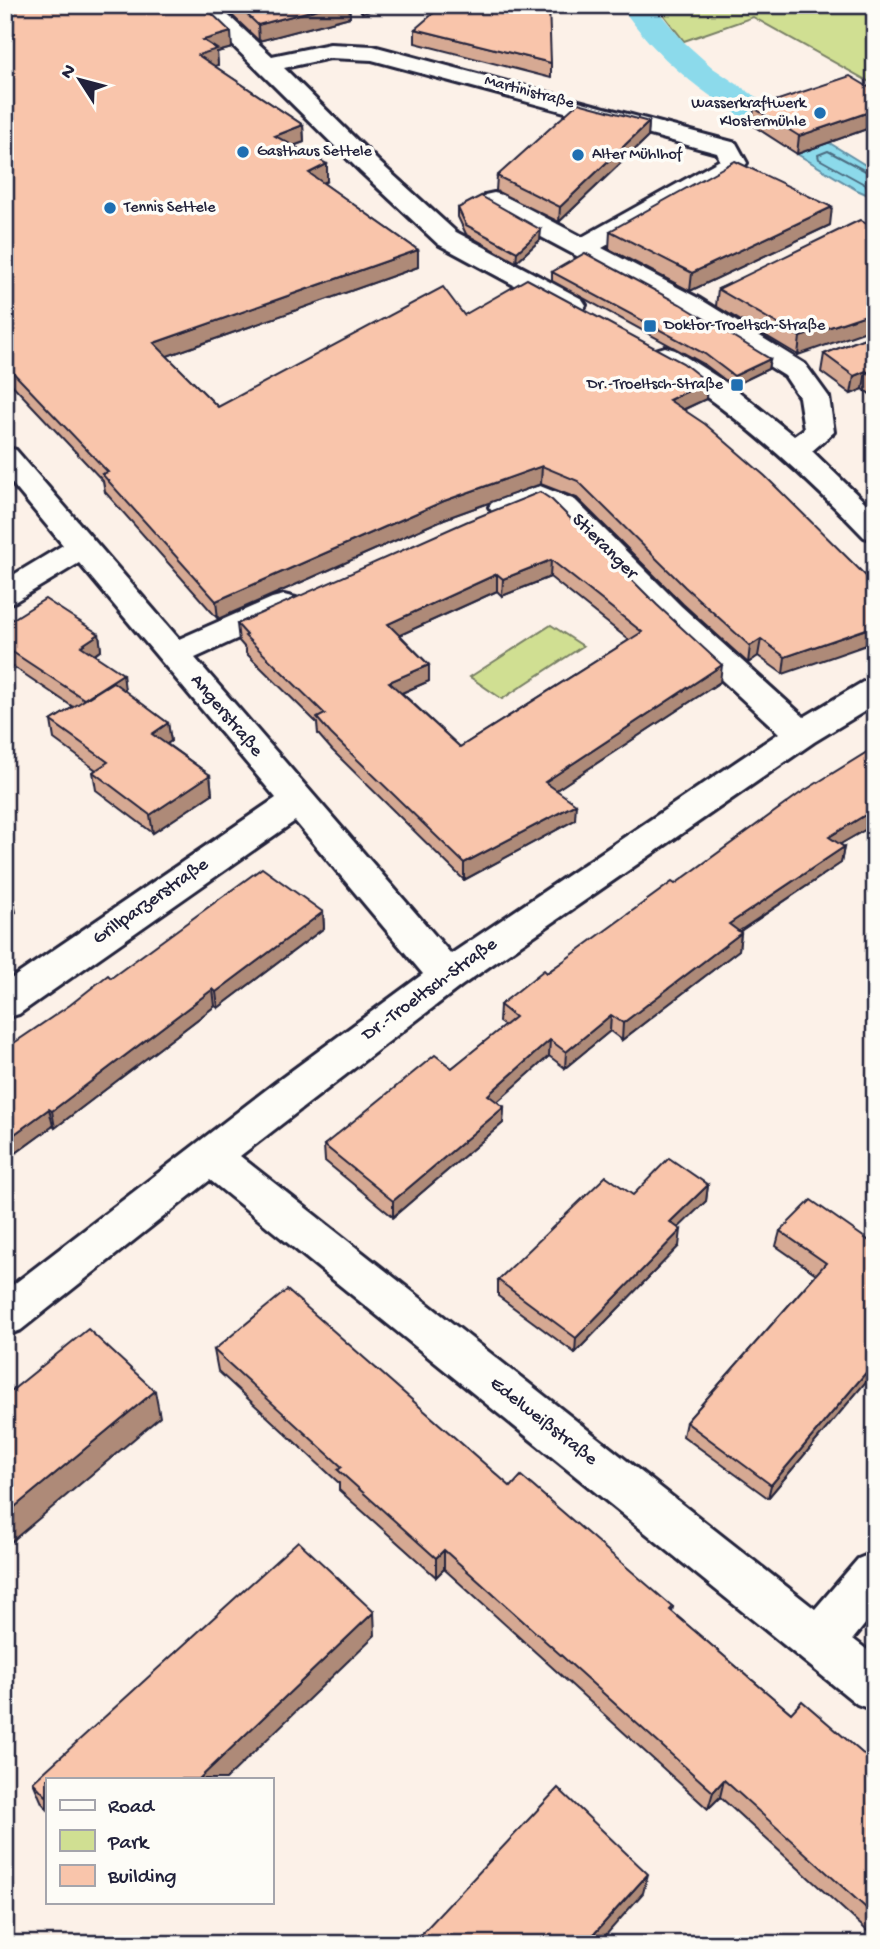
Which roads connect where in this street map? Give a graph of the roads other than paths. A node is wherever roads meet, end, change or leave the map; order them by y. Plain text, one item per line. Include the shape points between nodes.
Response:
1 (216, 7) edge
2 (266, 64) junction
3 (494, 201) edge
4 (582, 248) junction
5 (594, 317) edge
6 (641, 342) edge
7 (795, 450) junction
8 (5, 456) edge
9 (477, 519) edge
10 (875, 530) edge
11 (82, 547) junction
12 (5, 594) edge
13 (309, 594) edge
14 (174, 654) junction
15 (875, 690) edge
16 (802, 734) junction
17 (296, 802) junction
18 (447, 976) junction
19 (5, 1003) edge
20 (211, 1157) junction
21 (5, 1317) edge
22 (875, 1575) edge
23 (819, 1642) junction
24 (875, 1687) edge

1 - 2 street
2 - 4 street, Martinistraße via 330,51 373,53 727,148 734,163
2 - 5 street via 447,238
3 - 4 street
4 - 7 street via 702,299 807,365 819,432
6 - 7 street via 693,372
7 - 10 street
8 - 11 street, Angerstraße
9 - 16 street, Stieranger via 540,495 565,507 669,612
11 - 12 street
11 - 14 street, Angerstraße
13 - 14 street
14 - 17 street, Angerstraße
15 - 16 street, Dr.-Troeltsch-Straße
16 - 18 street, Dr.-Troeltsch-Straße
17 - 18 street, Angerstraße
17 - 19 street, Grillparzerstraße
18 - 20 street, Dr.-Troeltsch-Straße
20 - 21 street, Dr.-Troeltsch-Straße
20 - 23 street, Edelweißstraße
22 - 23 street
23 - 24 street, Edelweißstraße

